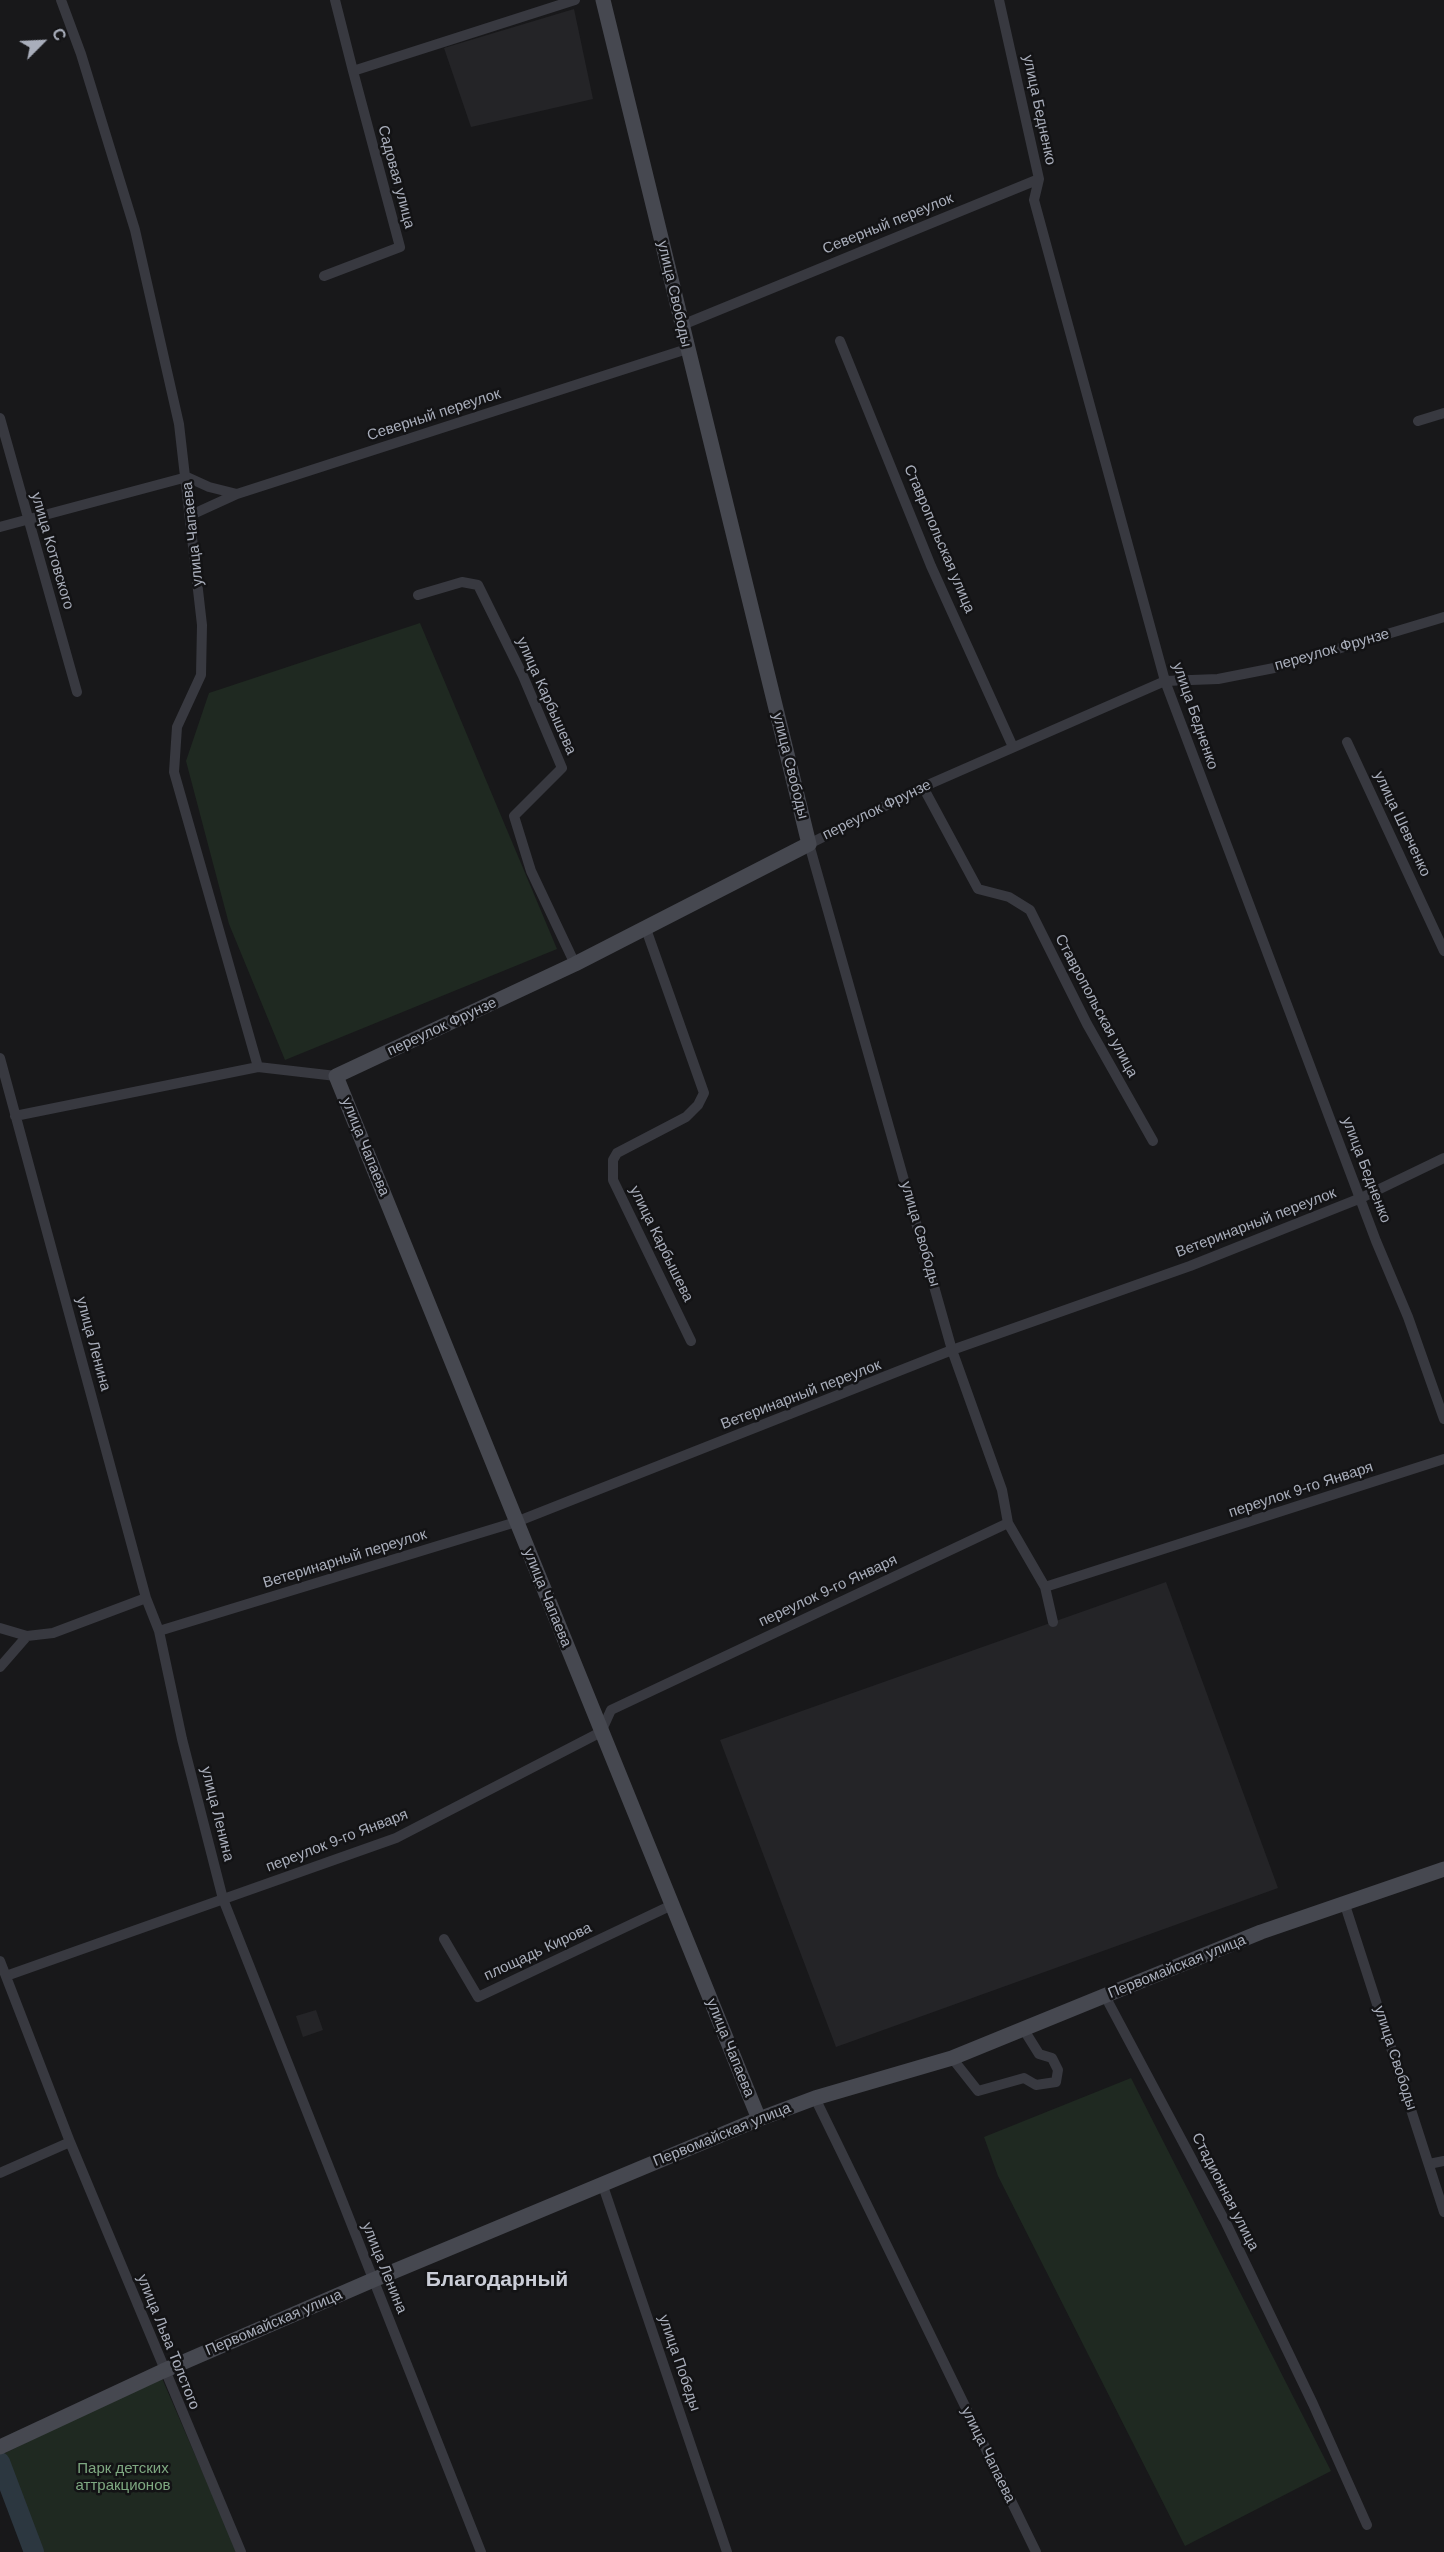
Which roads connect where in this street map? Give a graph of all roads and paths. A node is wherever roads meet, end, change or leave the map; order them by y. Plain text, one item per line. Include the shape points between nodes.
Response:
1 (61, 0) edge
2 (335, 0) edge
3 (576, 0) edge
4 (603, 0) edge
5 (999, 0) edge
6 (353, 71) junction
7 (1039, 178) junction
8 (324, 276) dead end
9 (682, 325) junction
10 (840, 341) dead end
11 (687, 349) junction
12 (1444, 413) edge
13 (0, 418) edge
14 (1418, 421) dead end
15 (187, 477) junction
16 (237, 494) junction
17 (191, 515) junction
18 (27, 518) junction
19 (0, 527) edge
20 (418, 595) dead end
21 (1444, 617) edge
22 (1165, 681) junction
23 (76, 692) dead end
24 (1347, 742) dead end
25 (1013, 747) junction
26 (923, 787) junction
27 (809, 844) junction
28 (646, 929) junction
29 (1444, 951) edge
30 (575, 964) junction
31 (0, 1058) edge
32 (258, 1067) junction
33 (336, 1076) junction
34 (15, 1116) junction
35 (1153, 1141) dead end
36 (1444, 1158) edge
37 (1361, 1198) junction
38 (692, 1341) dead end
39 (952, 1350) junction
40 (1444, 1419) edge
41 (1444, 1459) edge
42 (516, 1522) junction
43 (1008, 1523) junction
44 (1045, 1587) junction
45 (146, 1598) junction
46 (1053, 1622) dead end
47 (0, 1628) edge
48 (159, 1631) junction
49 (27, 1636) junction
50 (0, 1667) edge
51 (601, 1732) junction
52 (1444, 1869) edge
53 (223, 1899) junction
54 (672, 1905) junction
55 (1345, 1905) junction
56 (444, 1939) dead end
57 (0, 1961) edge
58 (6, 1976) junction
59 (1105, 1996) junction
60 (1024, 2030) junction
61 (952, 2058) junction
62 (815, 2098) junction
63 (759, 2119) junction
64 (70, 2142) junction
65 (1444, 2161) edge
66 (1429, 2164) junction
67 (0, 2173) edge
68 (603, 2183) junction
69 (1444, 2212) edge
70 (373, 2280) junction
71 (163, 2371) junction
72 (0, 2446) edge
73 (1367, 2525) dead end
74 (241, 2552) edge
75 (481, 2552) edge
76 (727, 2552) edge
77 (1036, 2552) edge

1 - 15 street, улица Чапаева via 135,230 179,424
2 - 6 street, Садовая улица
3 - 6 street
4 - 9 main road, улица Свободы
5 - 7 street, улица Бедненко
6 - 8 street, Садовая улица via 400,247
7 - 9 street, Северный переулок
7 - 22 street, улица Бедненко via 1034,200
9 - 11 main road, улица Свободы
10 - 25 street, Ставропольская улица via 931,566
11 - 16 street, Северный переулок
11 - 27 main road, улица Свободы
12 - 14 street
13 - 18 street, улица Котовского
15 - 16 street
15 - 17 street, улица Чапаева
15 - 18 street
16 - 17 street, Северный переулок
17 - 32 street, улица Чапаева via 202,625 201,675 177,727 174,772
18 - 19 street
18 - 23 street, улица Котовского
20 - 30 street, улица Карбышева via 462,582 478,585 523,676 562,768 514,816 531,871
21 - 22 street, переулок Фрунзе via 1274,668 1218,679
22 - 25 street, переулок Фрунзе
22 - 37 street, улица Бедненко
24 - 29 street, улица Шевченко
25 - 26 street, переулок Фрунзе
26 - 27 street, переулок Фрунзе
26 - 35 street, Ставропольская улица via 978,889 1009,897 1030,910 1087,1024
27 - 28 main road, переулок Фрунзе
27 - 39 street, улица Свободы
28 - 30 main road, переулок Фрунзе
28 - 38 street, улица Карбышева via 704,1093 686,1117 617,1153 613,1180
30 - 33 main road, переулок Фрунзе
31 - 34 street, улица Ленина
32 - 33 street
32 - 34 street
33 - 42 main road, улица Чапаева
34 - 45 street, улица Ленина
36 - 37 street, Ветеринарный переулок
37 - 39 street, Ветеринарный переулок via 1190,1266
37 - 40 street, улица Бедненко
39 - 42 street, Ветеринарный переулок
39 - 43 street, улица Свободы via 1002,1490
41 - 44 street, переулок 9-го Января
42 - 48 street, Ветеринарный переулок
42 - 51 main road, улица Чапаева
43 - 44 street
43 - 51 street, переулок 9-го Января via 611,1710
44 - 46 street
45 - 48 street, улица Ленина
45 - 49 street via 53,1634
47 - 49 street
48 - 53 street, улица Ленина
49 - 50 street
51 - 53 street, переулок 9-го Января via 396,1838
51 - 54 main road, улица Чапаева
52 - 55 main road, Первомайская улица
53 - 58 street, переулок 9-го Января
53 - 70 street, улица Ленина
54 - 56 street, площадь Кирова via 478,1997
54 - 63 main road, улица Чапаева
55 - 59 main road, Первомайская улица via 1261,1932
55 - 66 street, улица Свободы
57 - 58 street, улица Льва Толстого
58 - 64 street, улица Льва Толстого
59 - 60 main road, Первомайская улица
59 - 73 street, Стадионная улица via 1226,2223
60 - 61 main road, Первомайская улица
60 - 61 street via 1039,2054 1052,2058 1058,2070 1056,2082 1036,2085 1024,2078 978,2091
61 - 62 main road, Первомайская улица
62 - 63 main road, Первомайская улица
62 - 77 street, улица Чапаева
63 - 68 main road, Первомайская улица
64 - 67 street
64 - 71 street, улица Льва Толстого
65 - 66 street
66 - 69 street, улица Свободы
68 - 70 main road, Первомайская улица
68 - 76 street, улица Победы
70 - 71 main road, Первомайская улица
70 - 75 street, улица Ленина
71 - 72 main road, Первомайская улица
71 - 74 street, улица Льва Толстого

